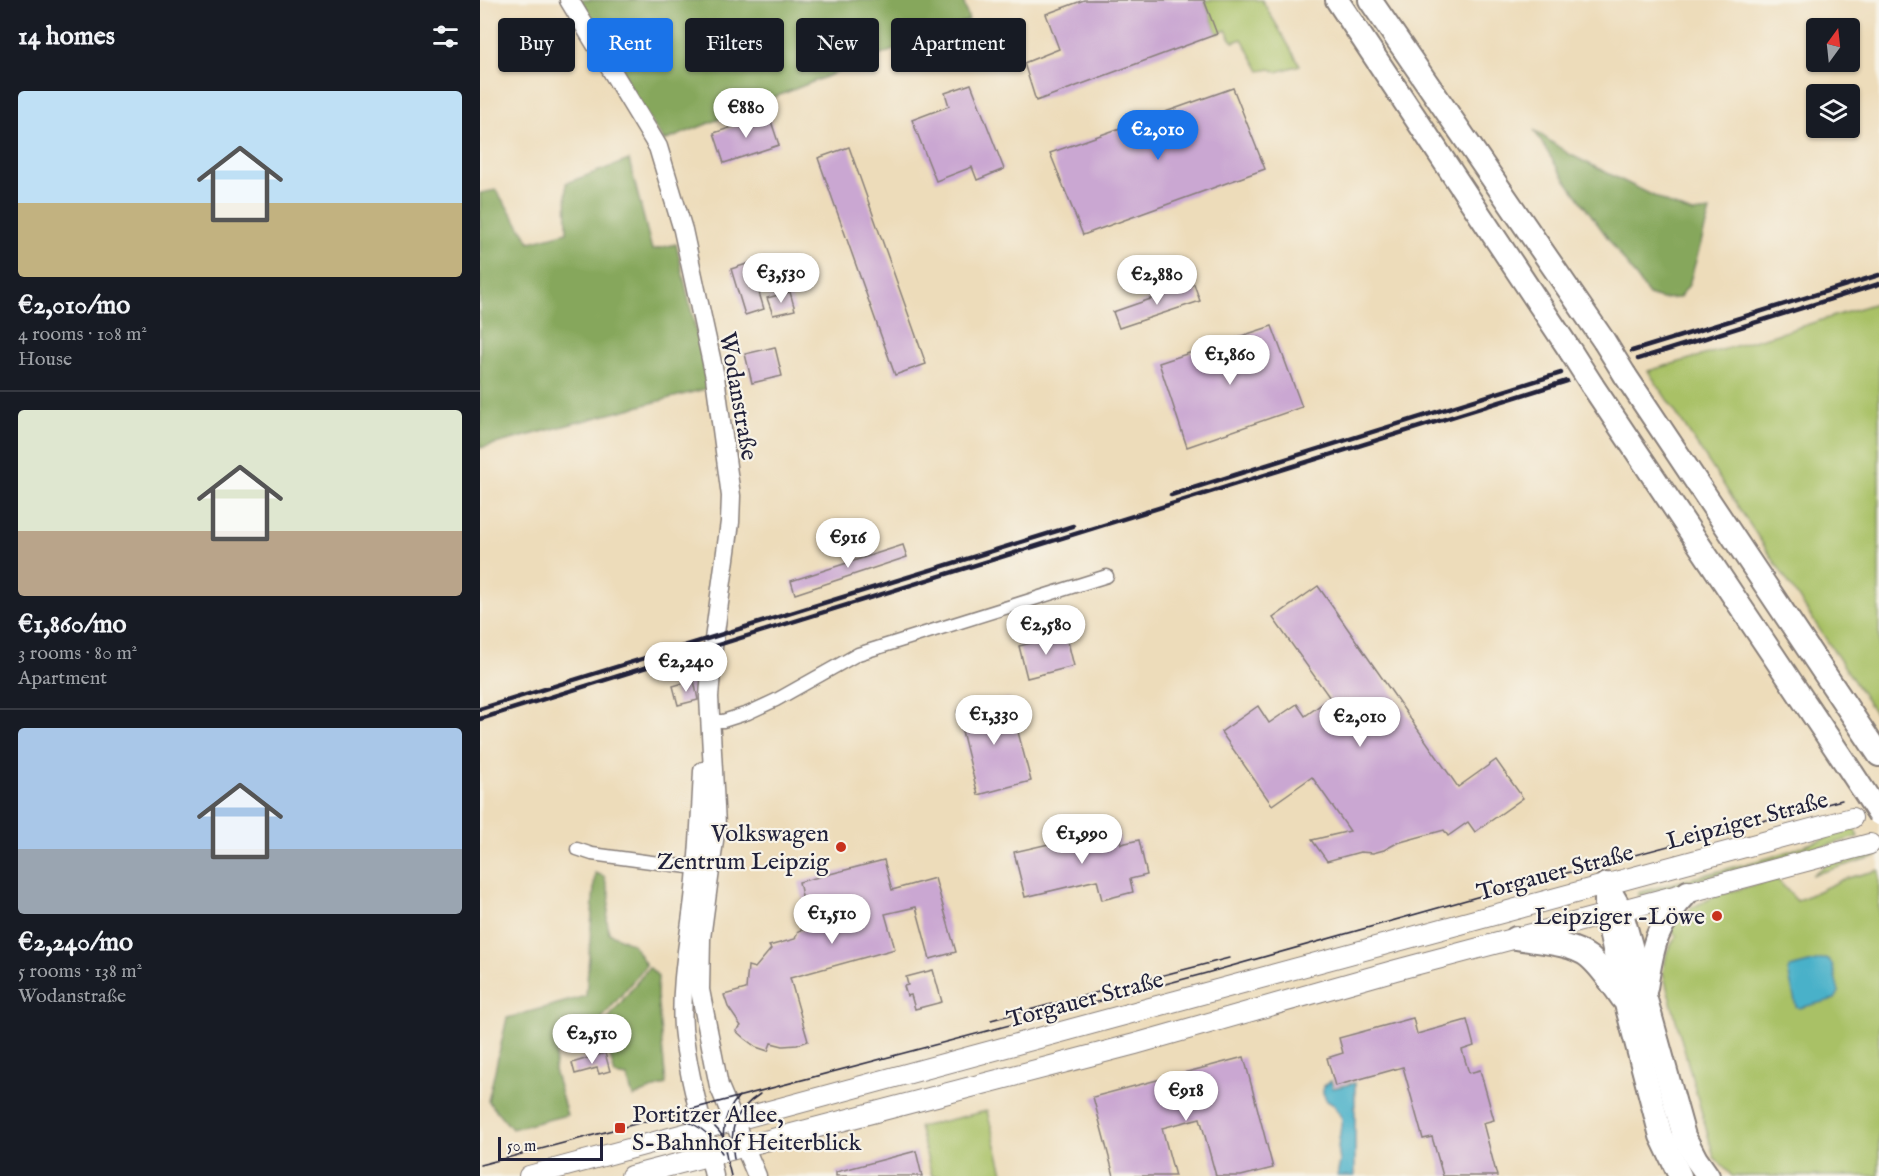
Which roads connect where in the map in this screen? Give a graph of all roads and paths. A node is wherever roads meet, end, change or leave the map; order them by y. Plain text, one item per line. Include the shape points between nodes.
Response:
1 (569, 0) edge
2 (1337, 0) edge
3 (1370, 0) edge
4 (1107, 576) dead end
5 (709, 721) junction
6 (1879, 754) edge
7 (1879, 814) edge
8 (1852, 818) dead end
9 (1870, 844) dead end
10 (577, 849) dead end
11 (703, 869) junction
12 (1655, 872) joint
13 (1606, 884) junction
14 (1689, 892) junction
15 (1613, 911) junction
16 (1516, 938) junction
17 (1635, 1000) junction
18 (734, 1120) junction
19 (704, 1129) junction
20 (746, 1145) junction
21 (710, 1155) junction
22 (529, 1176) edge
23 (631, 1176) edge
24 (714, 1176) edge
25 (758, 1176) edge
26 (1680, 1176) edge
27 (1708, 1176) edge

1 - 5 street, Wodanstraße via 658,147 682,230 715,377 730,522 713,647
2 - 7 highway, bridge
3 - 6 highway, bridge via 1604,341
4 - 5 street via 858,654 776,700 731,719
5 - 11 street, Wodanstraße via 704,753
8 - 12 main road, Leipziger Straße
9 - 14 main road
10 - 11 street
11 - 18 street, Wodanstraße via 700,990 716,1075
11 - 19 street, Wodanstraße via 688,943 683,1027
12 - 13 main road, Torgauer Straße
13 - 15 highway
13 - 18 main road, Torgauer Straße
14 - 15 main road
14 - 17 highway via 1658,932
15 - 16 main road
15 - 17 highway
16 - 17 highway via 1567,948 1589,957
16 - 20 main road via 1135,1044
17 - 26 highway via 1661,1136
17 - 27 highway via 1684,1136
18 - 19 main road, Torgauer Straße
18 - 20 street, Wodanstraße
19 - 21 street, Wodanstraße
19 - 22 main road, Torgauer Straße
20 - 21 main road
20 - 25 street, Wodanstraße
21 - 23 main road
21 - 24 street, Wodanstraße

